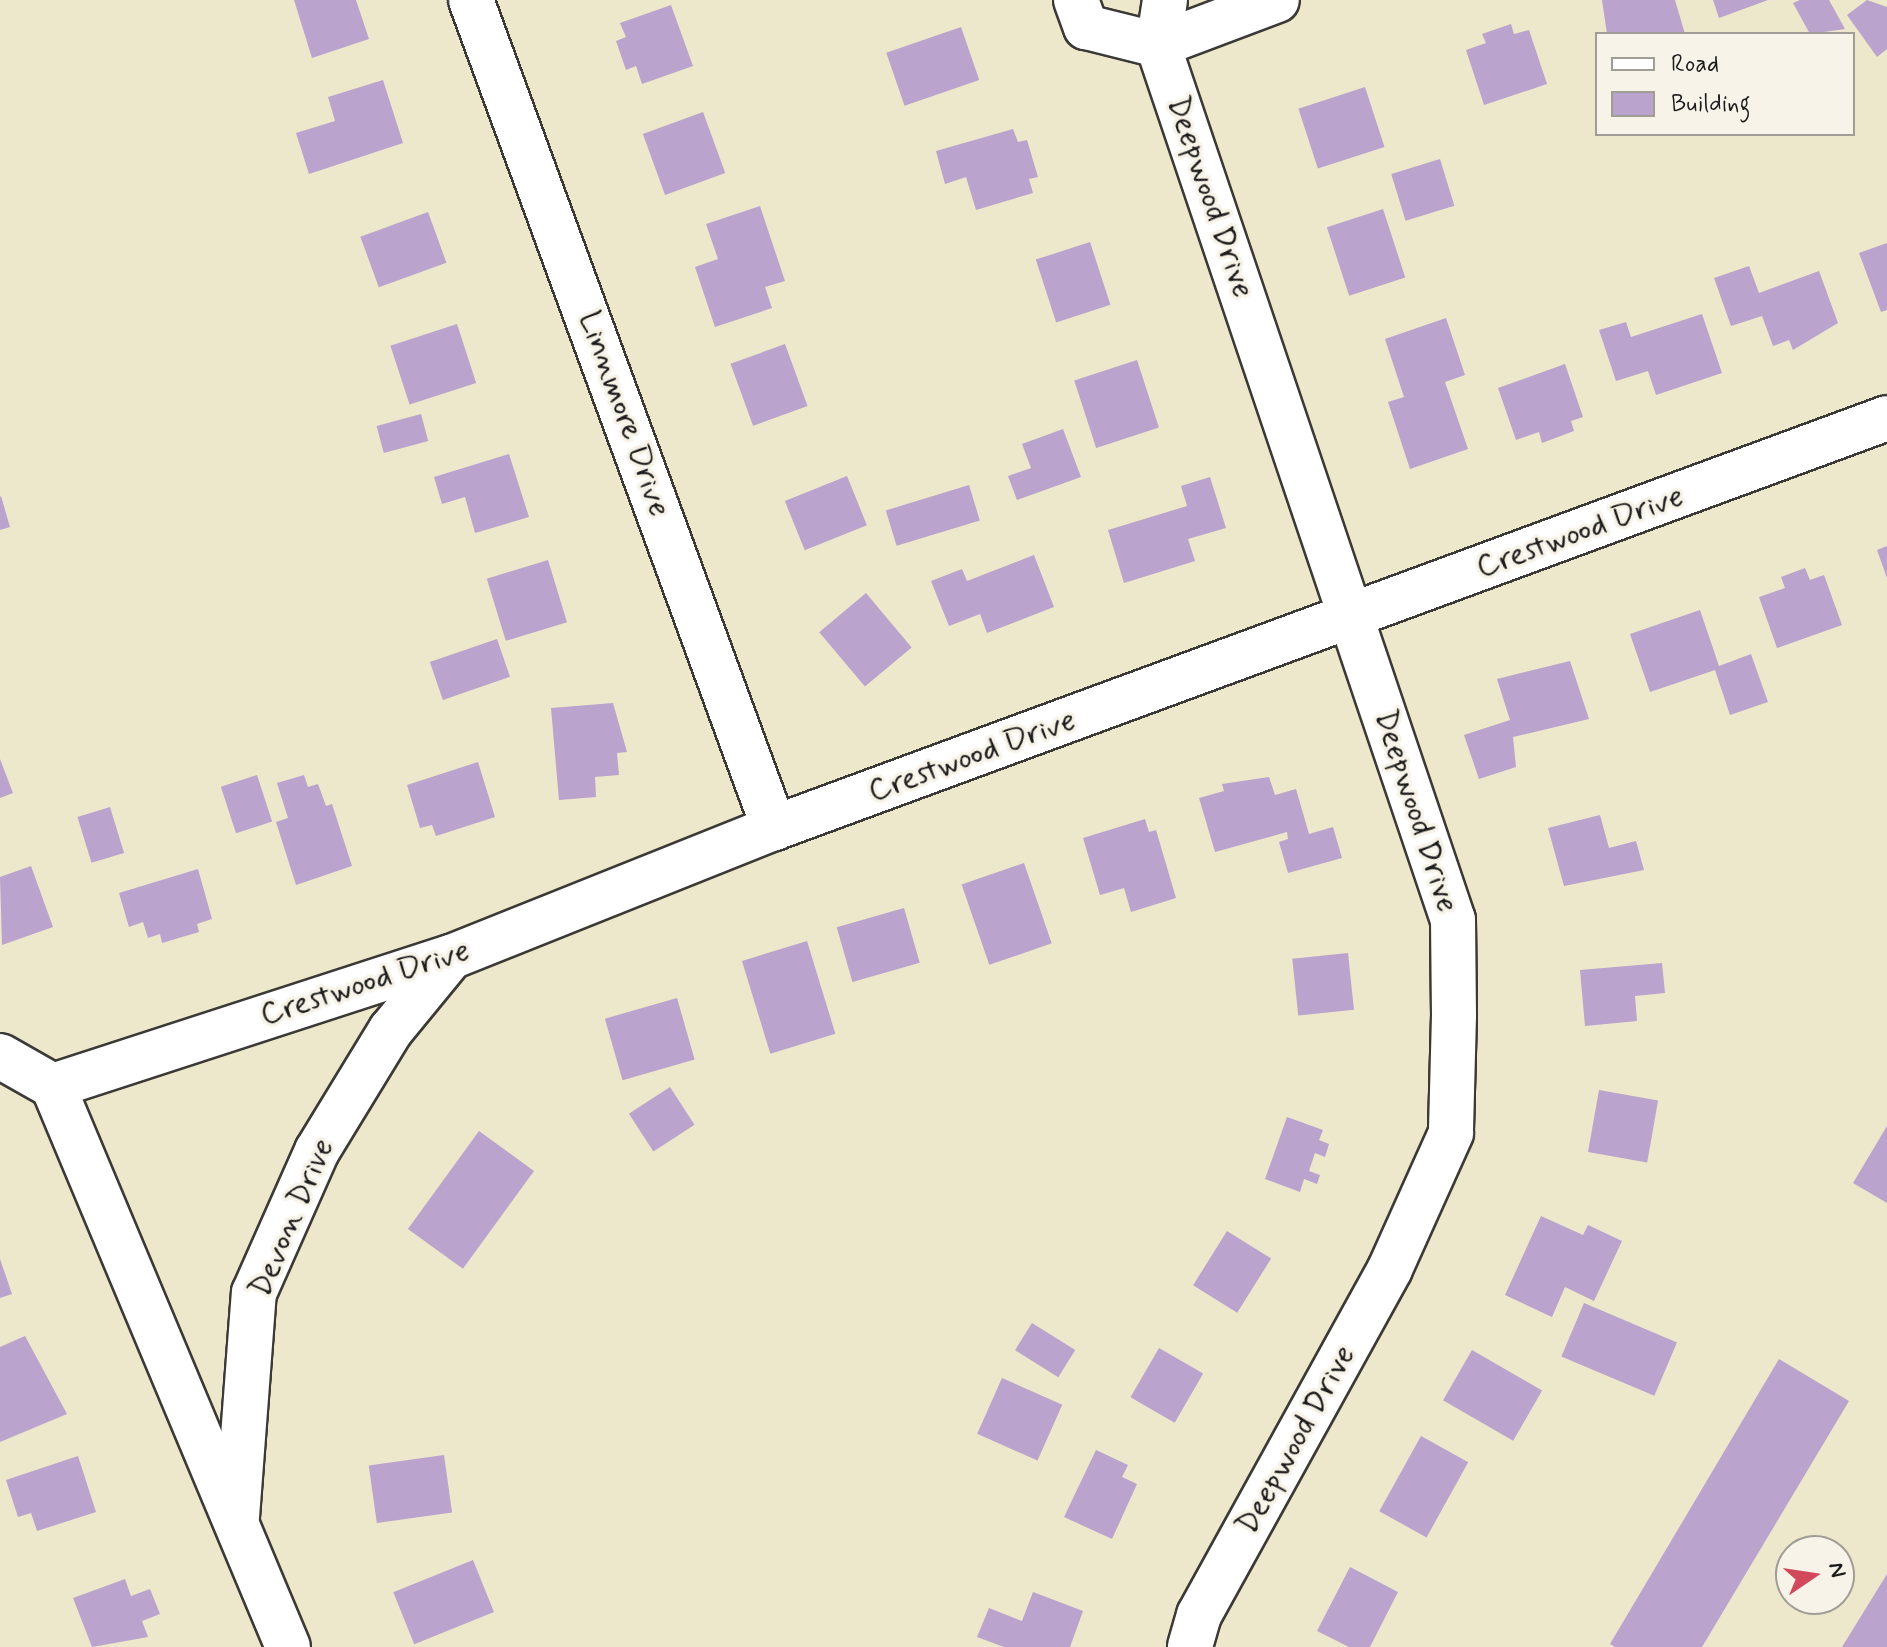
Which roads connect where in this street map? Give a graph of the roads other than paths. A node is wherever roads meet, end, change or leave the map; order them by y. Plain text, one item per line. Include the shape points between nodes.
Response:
1 (471, 0) edge
2 (1076, 0) edge
3 (1165, 0) edge
4 (1277, 0) edge
5 (1158, 45) junction
6 (1887, 418) edge
7 (1353, 616) junction
8 (774, 828) junction
9 (451, 957) junction
10 (0, 1056) edge
11 (53, 1086) junction
12 (237, 1517) junction
13 (288, 1647) edge
14 (1190, 1647) edge

1 - 8 street, Linnmore Drive
2 - 5 street via 1086,27
3 - 5 street, Deepwood Drive
4 - 5 street
5 - 7 street, Deepwood Drive
6 - 7 street, Crestwood Drive
7 - 8 street, Crestwood Drive
7 - 14 street, Deepwood Drive via 1453,920 1451,1133 1390,1269 1199,1615
8 - 9 street, Crestwood Drive
9 - 11 street, Crestwood Drive
9 - 12 street, Devon Drive via 391,1030 317,1151 254,1293
10 - 11 street
11 - 12 street, Devon Drive
12 - 13 street, Devon Drive

